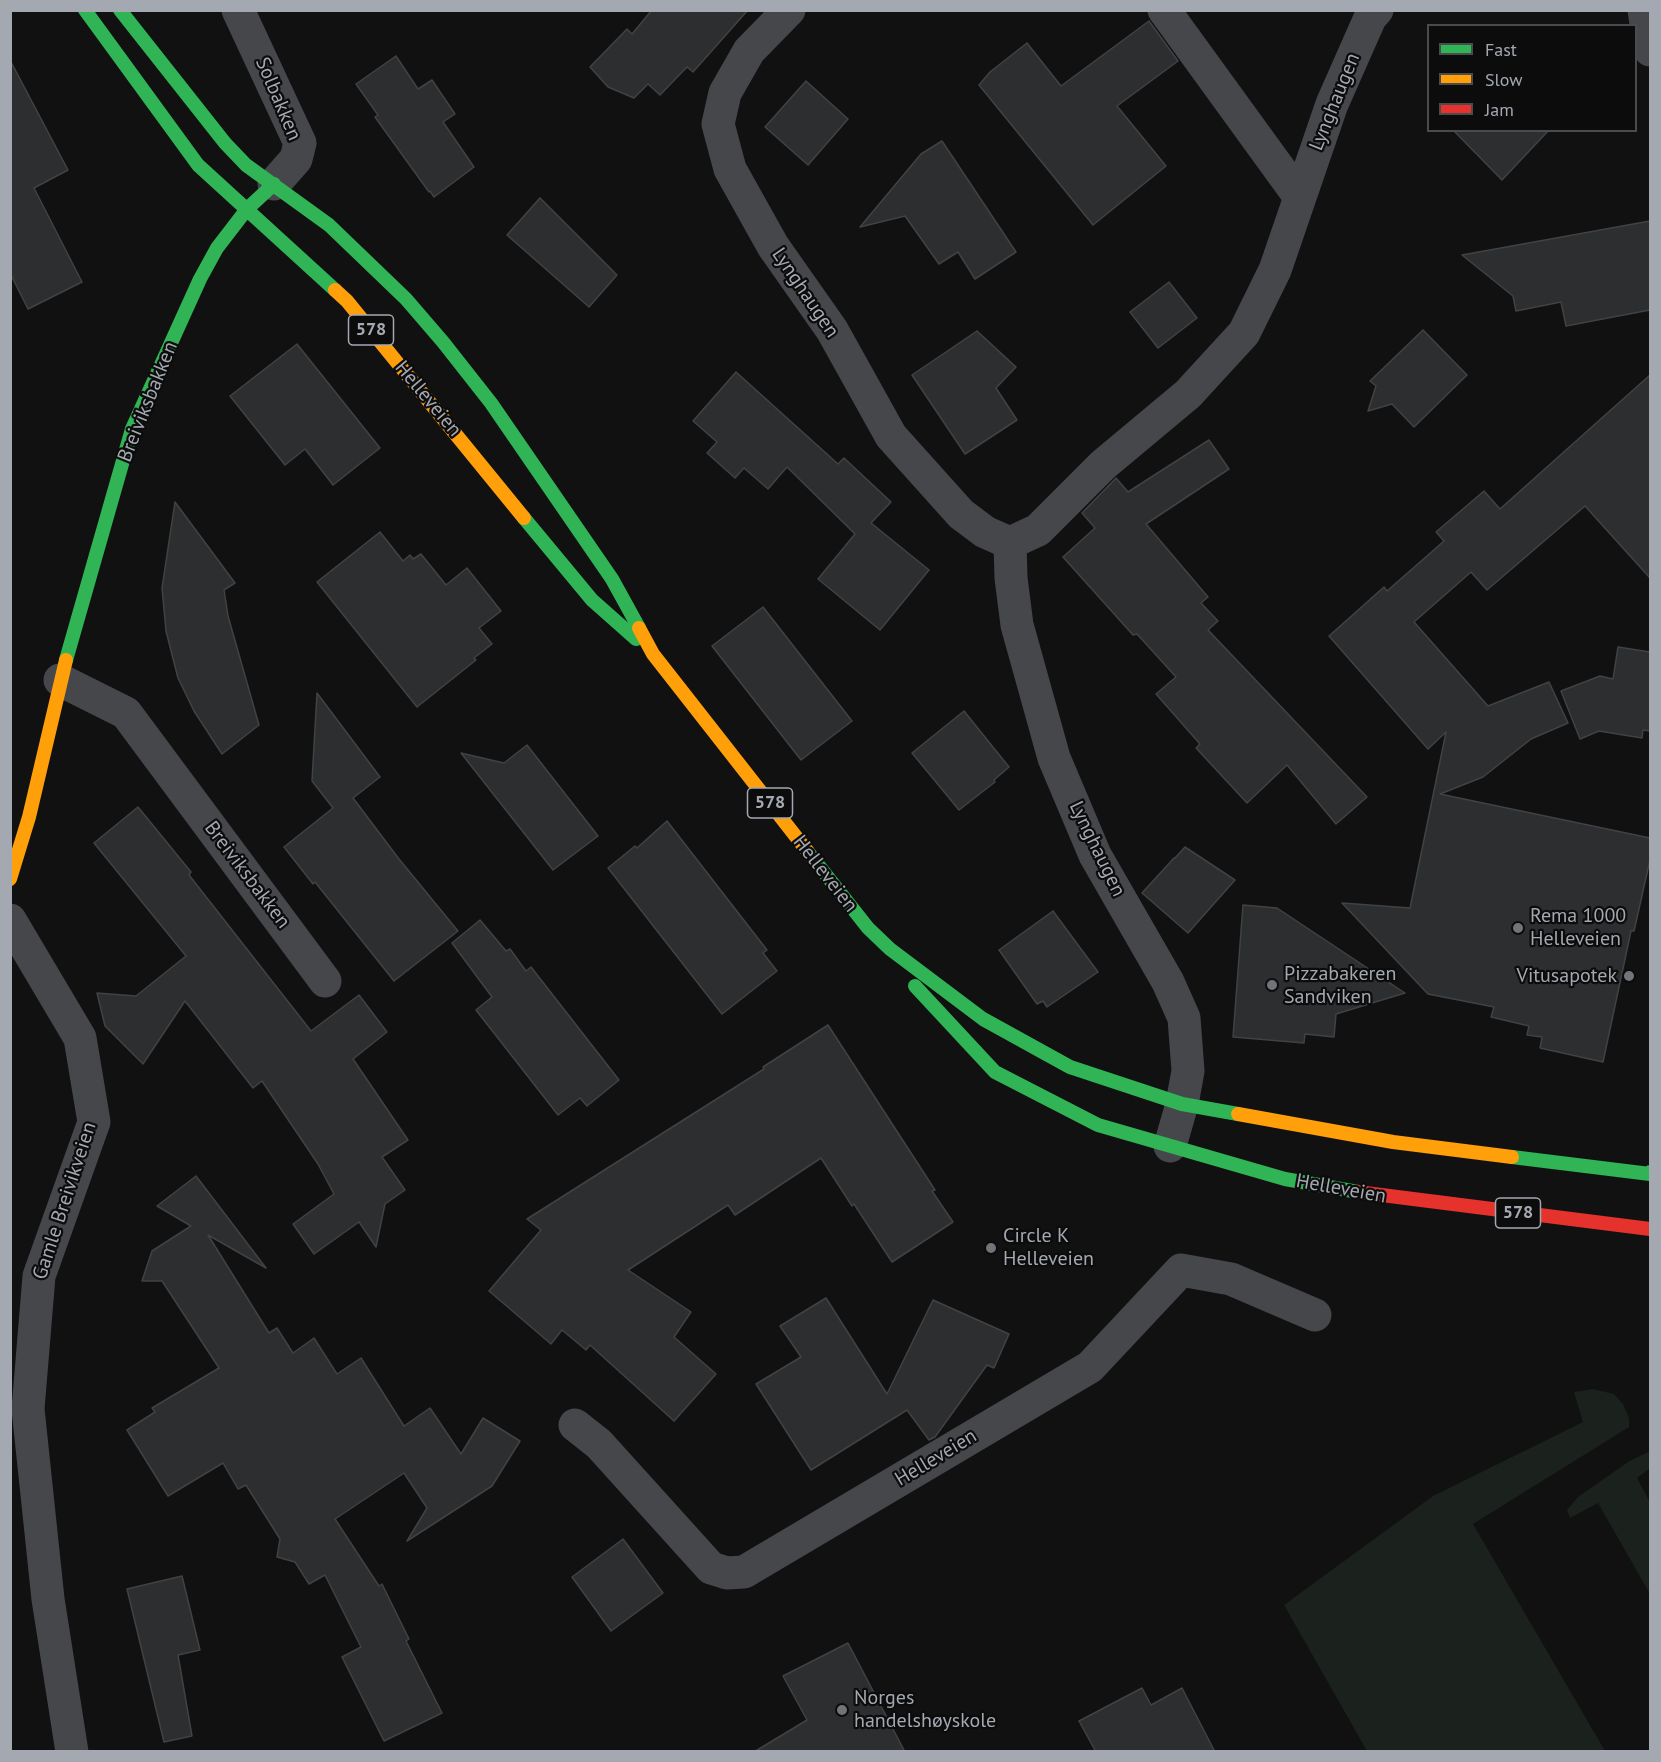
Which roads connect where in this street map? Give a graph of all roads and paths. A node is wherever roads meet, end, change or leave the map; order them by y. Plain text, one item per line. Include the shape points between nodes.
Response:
1 (85, 10) edge
2 (120, 10) edge
3 (238, 10) edge
4 (789, 10) edge
5 (1164, 10) edge
6 (1377, 10) edge
7 (1644, 10) edge
8 (1650, 50) edge
9 (274, 184) junction
10 (1299, 196) junction
11 (247, 209) junction
12 (1010, 543) junction
13 (653, 654) junction
14 (60, 680) junction
15 (10, 879) edge
16 (10, 920) edge
17 (890, 950) junction
18 (325, 981) dead end
19 (1182, 1104) junction
20 (1170, 1146) junction
21 (1650, 1173) edge
22 (1650, 1229) edge
23 (1315, 1315) dead end
24 (575, 1425) dead end
25 (72, 1752) edge

1 - 11 main road, Helleveien / 578 via 198,165
2 - 9 main road, Helleveien / 578 via 225,143 246,165
3 - 9 street, Solbakken via 300,143 296,159
4 - 12 street, Lynghaugen via 749,51 725,93 718,124 730,168 773,246 832,330 891,436 961,514 985,532
5 - 10 street
6 - 10 street, Lynghaugen via 1332,104
7 - 8 street
9 - 11 main road, Breiviksbakken
9 - 13 main road, Helleveien / 578 via 330,225 406,299 443,342 491,404 612,579
10 - 12 street, Lynghaugen via 1275,270 1244,333 1188,394 1103,465 1038,530
11 - 13 main road, Helleveien / 578 via 347,300 592,600
11 - 14 main road, Breiviksbakken via 217,248 200,279 132,429
12 - 19 street, Lynghaugen via 1017,625 1054,758 1095,855 1168,982 1184,1018 1188,1071
13 - 17 main road, Helleveien / 578 via 868,928
14 - 15 main road, Breiviksbakken via 29,817
14 - 18 street, Breiviksbakken via 126,713
16 - 25 street, Gamle Breivikveien via 80,1038 94,1122 39,1276 28,1409 48,1599
17 - 19 main road, Helleveien / 578 via 983,1019 1070,1067
17 - 20 main road, Helleveien / 578 via 920,993 995,1072 1098,1125
19 - 20 street, Lynghaugen
19 - 21 main road, Helleveien / 578 via 1393,1142
20 - 22 main road, Helleveien / 578 via 1285,1179 1384,1197
23 - 24 street, Helleveien via 1231,1280 1181,1270 1090,1367 744,1572 711,1568 599,1444

